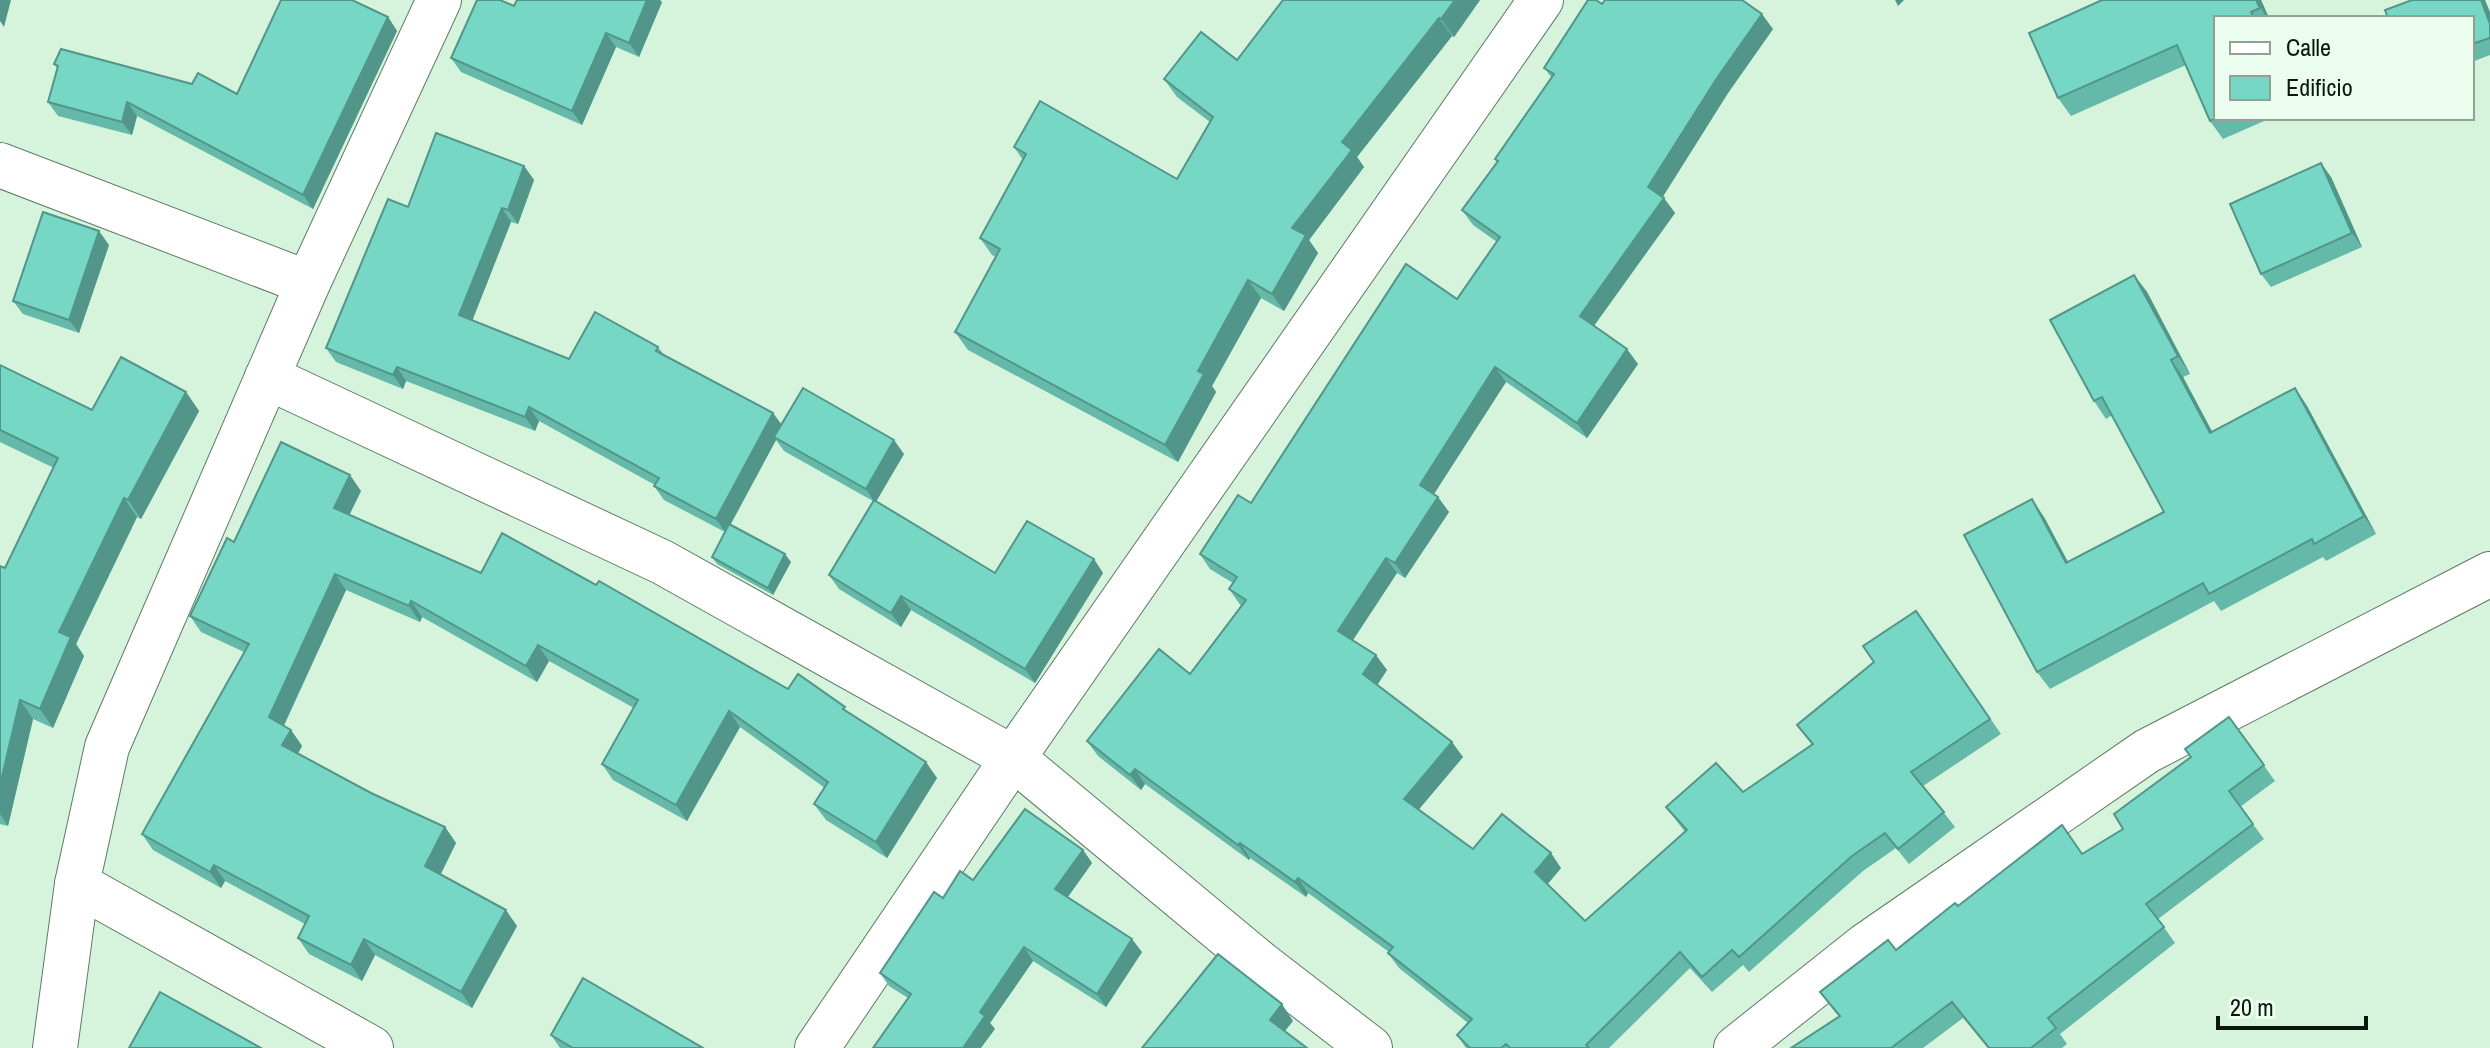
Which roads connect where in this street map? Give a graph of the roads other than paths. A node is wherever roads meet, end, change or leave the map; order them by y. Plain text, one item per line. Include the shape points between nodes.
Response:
1 (439, 0) edge
2 (1541, 0) edge
3 (0, 165) edge
4 (308, 283) junction
5 (267, 377) junction
6 (2490, 574) edge
7 (1013, 758) junction
8 (77, 884) junction
9 (55, 1048) edge
10 (371, 1048) edge
11 (817, 1048) edge
12 (1370, 1048) edge
13 (1736, 1048) edge

1 - 4 street
2 - 7 street
3 - 4 street
4 - 5 street
5 - 7 street via 662,562
5 - 8 street via 107,747
6 - 13 street via 2147,751 1866,945
7 - 11 street
7 - 12 street
8 - 9 street
8 - 10 street

